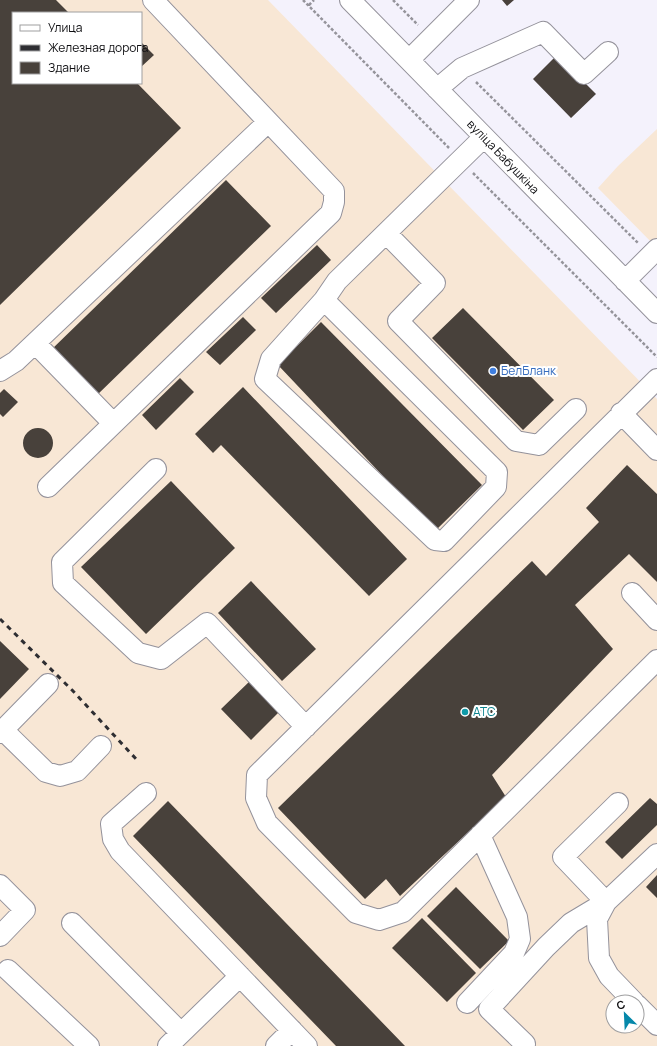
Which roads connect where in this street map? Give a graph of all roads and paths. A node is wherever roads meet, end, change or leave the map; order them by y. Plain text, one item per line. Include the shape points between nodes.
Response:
1 (153, 0) edge
2 (303, 0) edge
3 (314, 0) edge
4 (350, 0) edge
5 (393, 0) edge
6 (469, 0) edge
7 (309, 6) junction
8 (432, 38) junction
9 (608, 52) dead end
10 (409, 60) junction
11 (462, 68) junction
12 (437, 89) junction
13 (268, 122) junction
14 (484, 137) junction
15 (460, 160) junction
16 (386, 233) junction
17 (654, 252) edge
18 (625, 281) junction
19 (324, 300) junction
20 (657, 313) edge
21 (35, 343) junction
22 (657, 357) edge
23 (0, 371) edge
24 (657, 379) edge
25 (576, 409) dead end
26 (621, 413) junction
27 (113, 424) junction
28 (657, 450) edge
29 (156, 469) dead end
30 (48, 486) dead end
31 (632, 593) dead end
32 (657, 620) edge
33 (657, 660) edge
34 (48, 684) dead end
35 (306, 727) junction
36 (1, 731) edge
37 (101, 746) dead end
38 (146, 793) dead end
39 (618, 803) dead end
40 (480, 835) junction
41 (657, 854) edge
42 (0, 885) edge
43 (606, 902) junction
44 (72, 922) dead end
45 (0, 936) edge
46 (8, 970) dead end
47 (240, 976) junction
48 (626, 994) edge
49 (467, 1003) dead end
50 (645, 1013) edge
51 (657, 1025) edge
52 (292, 1030) junction
53 (174, 1040) edge
54 (525, 1044) dead end
55 (89, 1046) edge
56 (276, 1046) edge
57 (307, 1046) edge

1 - 13 street
2 - 7 path
3 - 7 path
4 - 10 street, вуліца Бабушкіна
5 - 8 path
6 - 8 street
7 - 15 path
8 - 10 street
9 - 11 street via 584,74 543,32
10 - 12 street, вуліца Бабушкіна
11 - 12 street
11 - 17 path
12 - 14 street, вуліца Бабушкіна
13 - 21 street
13 - 27 street via 334,191 331,213
14 - 15 street
14 - 18 street, вуліца Бабушкіна
15 - 16 street
15 - 22 path
16 - 19 street via 337,281
16 - 25 street via 435,283 398,321 516,441 539,445
17 - 18 street
18 - 20 street, вуліца Бабушкіна
19 - 19 street via 271,359 265,379 435,540 444,540 496,487 497,472
21 - 23 street via 16,361
21 - 27 street
24 - 26 street
26 - 28 street
26 - 35 street
27 - 30 street
29 - 35 street via 62,562 62,583 138,653 161,659 207,622
31 - 32 street
33 - 40 street
34 - 36 street
35 - 40 street via 257,775 256,798 267,823 356,914 379,920 403,912
36 - 37 street via 46,772 60,776 77,771
38 - 47 street via 111,824 113,839 120,851
39 - 43 street via 563,857
40 - 49 street via 517,917 520,939 514,953
41 - 43 street
42 - 45 street via 25,910
43 - 48 street via 597,919 599,958 609,976
43 - 54 street via 572,923 488,1009
44 - 53 street
46 - 55 street
47 - 52 street
47 - 53 street
50 - 51 street
52 - 56 street
52 - 57 street

